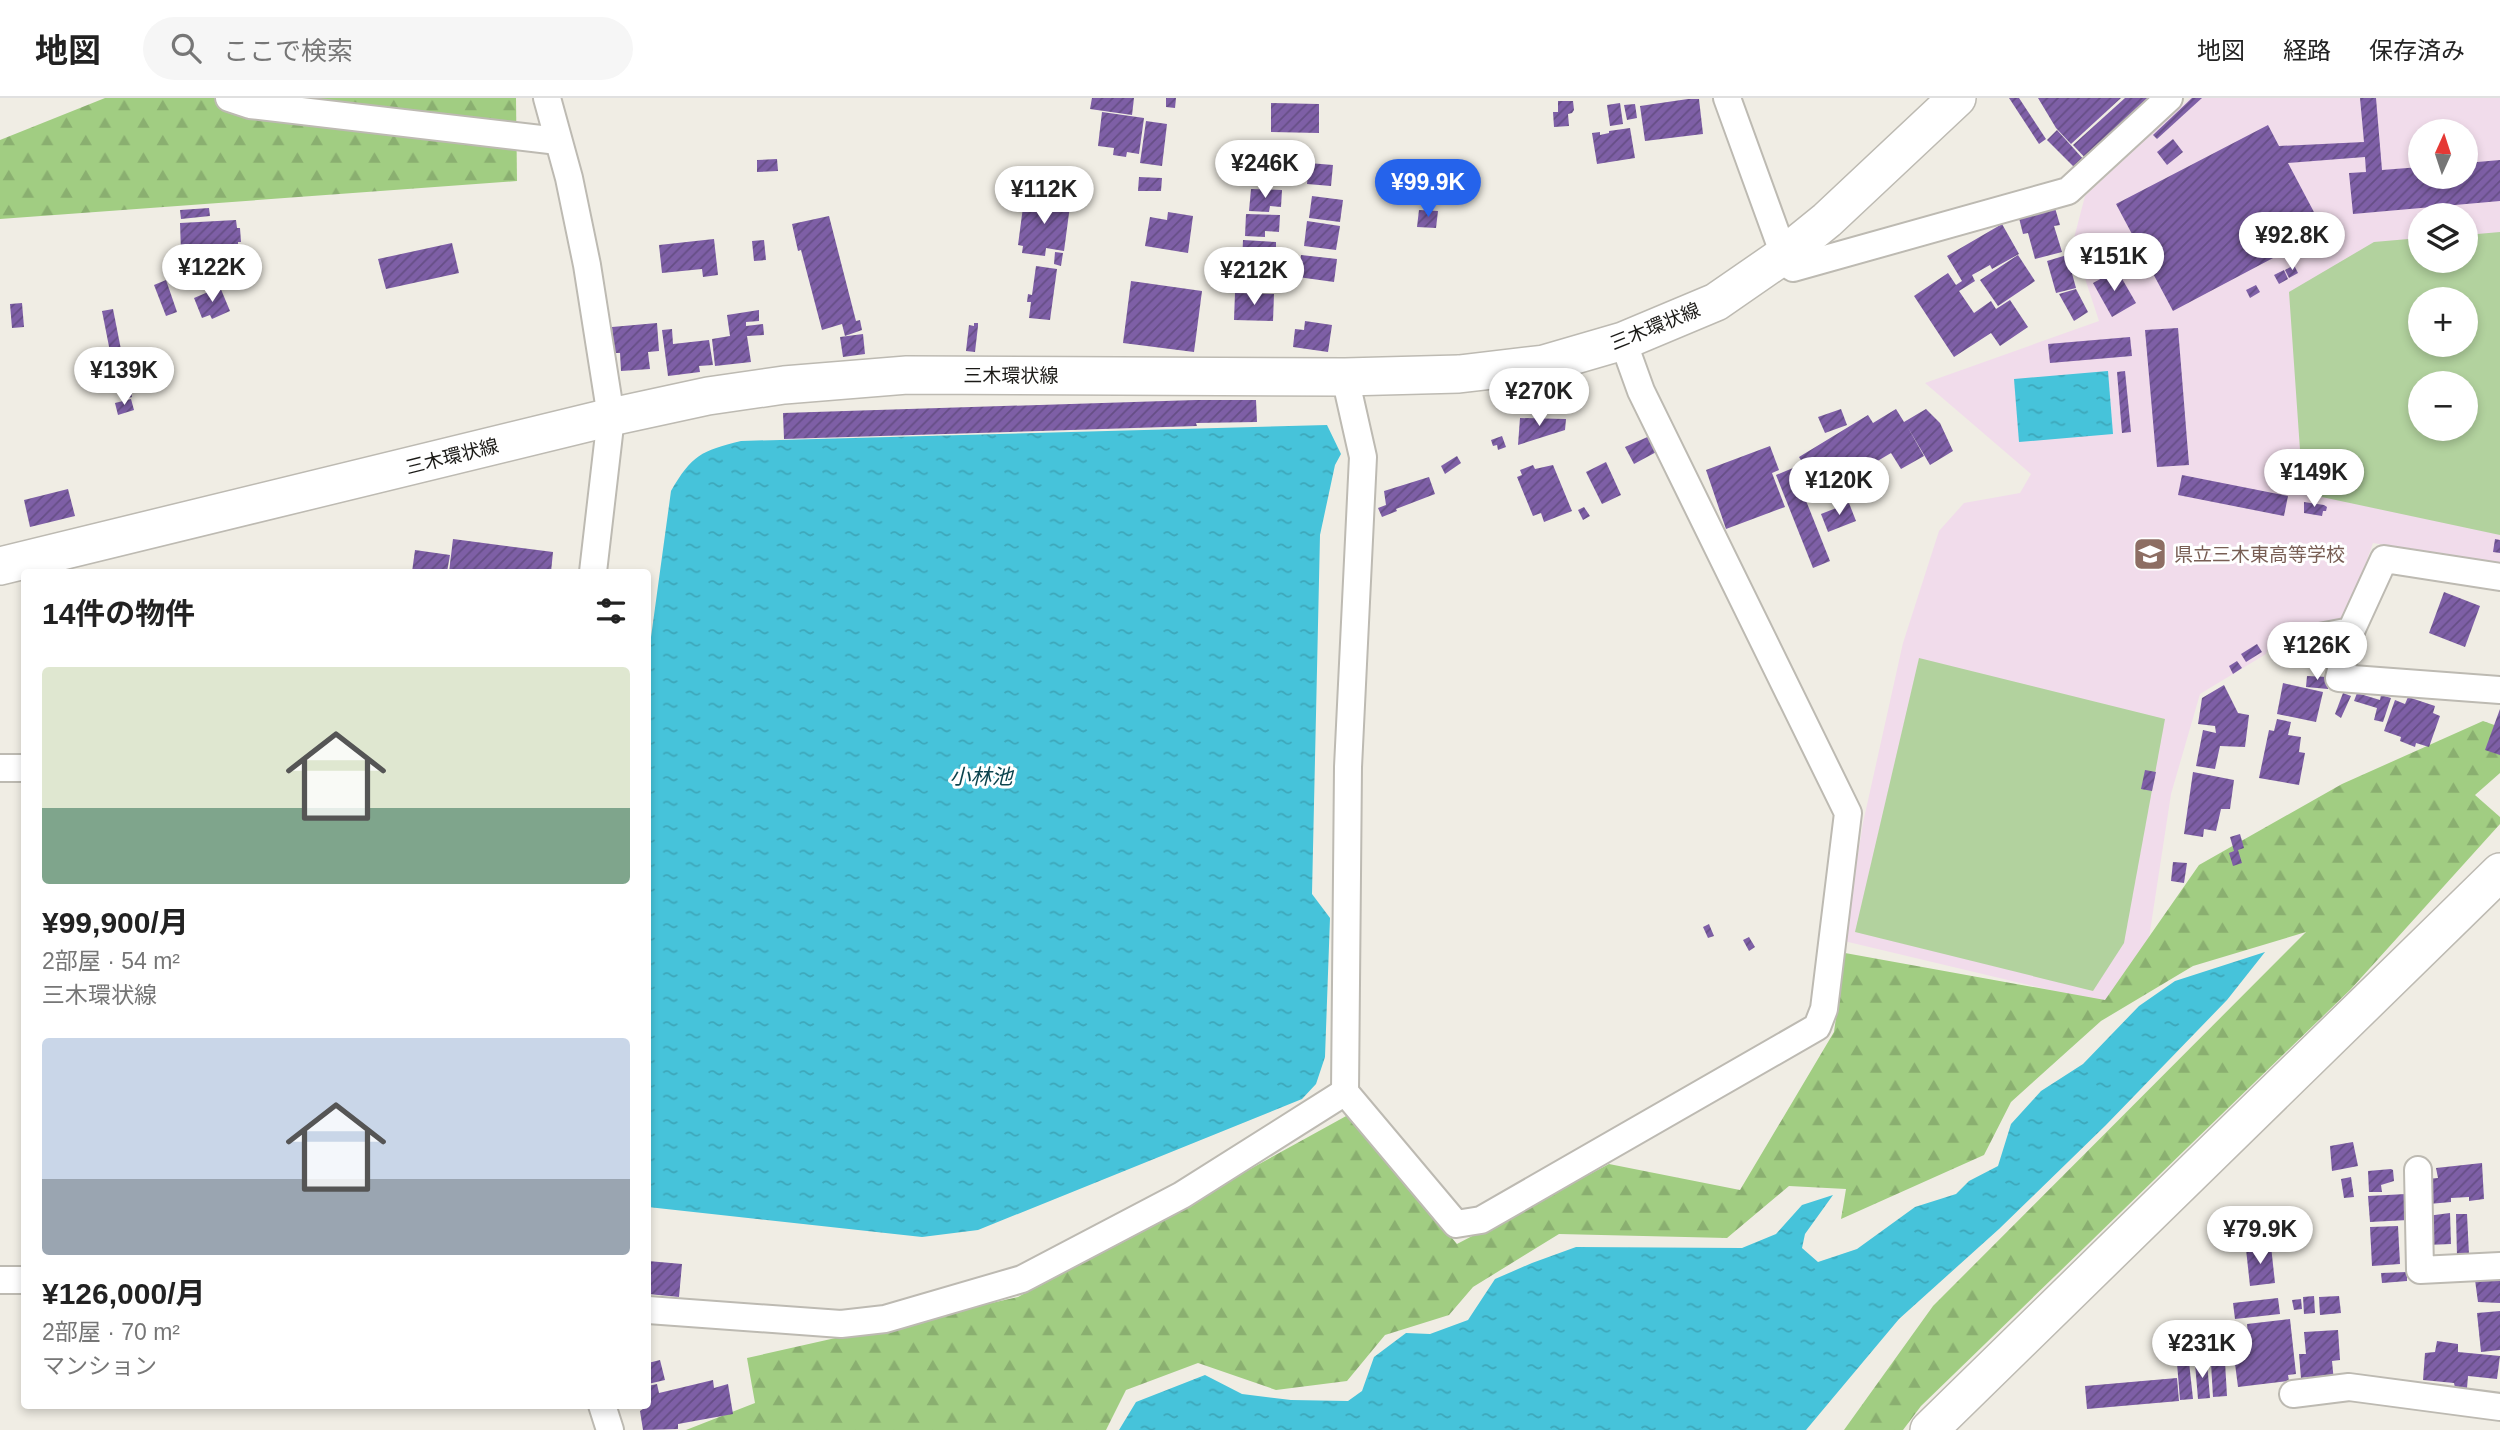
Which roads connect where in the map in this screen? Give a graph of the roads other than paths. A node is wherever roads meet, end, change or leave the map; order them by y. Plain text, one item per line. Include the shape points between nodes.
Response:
1 (229, 98) edge
2 (547, 98) edge
3 (1727, 98) edge
4 (1957, 98) edge
5 (2169, 98) edge
6 (558, 141) junction
7 (1784, 255) junction
8 (1623, 341) junction
9 (1345, 377) junction
10 (611, 417) junction
11 (0, 566) edge
12 (593, 569) edge
13 (2500, 577) edge
14 (2351, 631) junction
15 (2284, 644) dead end
16 (2500, 690) edge
17 (0, 768) edge
18 (21, 768) edge
19 (2500, 872) edge
20 (1345, 1093) junction
21 (2418, 1170) dead end
22 (2500, 1266) edge
23 (0, 1280) edge
24 (21, 1280) edge
25 (651, 1310) edge
26 (2293, 1394) dead end
27 (2500, 1407) edge
28 (604, 1409) edge
29 (610, 1430) edge
30 (1929, 1430) edge

1 - 6 street via 250,105
2 - 6 street
3 - 7 street
4 - 7 main road, 三木環状線
5 - 7 street via 2068,191 1793,268
6 - 10 street via 587,265
7 - 8 main road, 三木環状線 via 1716,302
8 - 9 main road, 三木環状線 via 1544,364 1459,374
8 - 20 street via 1642,391 1848,813 1824,1009 1817,1027 1481,1220 1456,1224
9 - 10 main road, 三木環状線 via 907,375 785,385
9 - 20 street via 1363,457 1348,767
10 - 11 main road, 三木環状線
10 - 12 street
13 - 14 street via 2384,559
14 - 15 street
14 - 16 street via 2339,678
17 - 18 street
19 - 30 main road
20 - 25 street via 1182,1195 1022,1279 884,1319 841,1324
21 - 22 street via 2420,1270
23 - 24 street
26 - 27 street via 2349,1387
28 - 29 street

